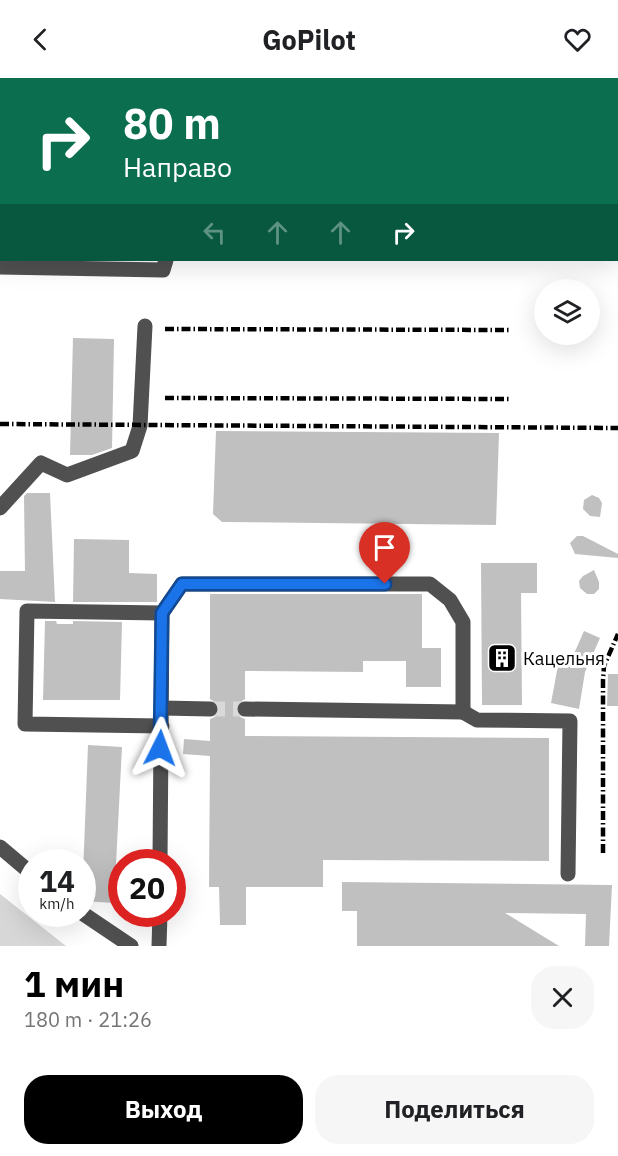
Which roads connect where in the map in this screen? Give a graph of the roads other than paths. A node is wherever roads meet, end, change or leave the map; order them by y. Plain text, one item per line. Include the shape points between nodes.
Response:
1 (166, 261) edge
2 (0, 267) edge
3 (145, 326) dead end
4 (0, 508) edge
5 (162, 613) junction
6 (162, 708) junction
7 (245, 709) tunnel mouth
8 (210, 710) tunnel mouth
9 (463, 712) junction
10 (162, 726) junction
11 (0, 847) edge
12 (160, 849) edge
13 (18, 862) edge
14 (568, 874) dead end
15 (96, 923) edge
16 (160, 927) edge
17 (130, 946) edge
18 (159, 946) edge

1 - 2 street via 163,270
3 - 4 street via 140,426 132,451 67,475 41,463
5 - 6 street
5 - 9 street via 182,584 430,585 450,600 463,622
5 - 10 street via 27,611 25,724
6 - 8 street
6 - 10 street
7 - 9 street
9 - 14 street via 477,720 570,721
10 - 12 street
11 - 13 street
15 - 17 street
16 - 18 street

